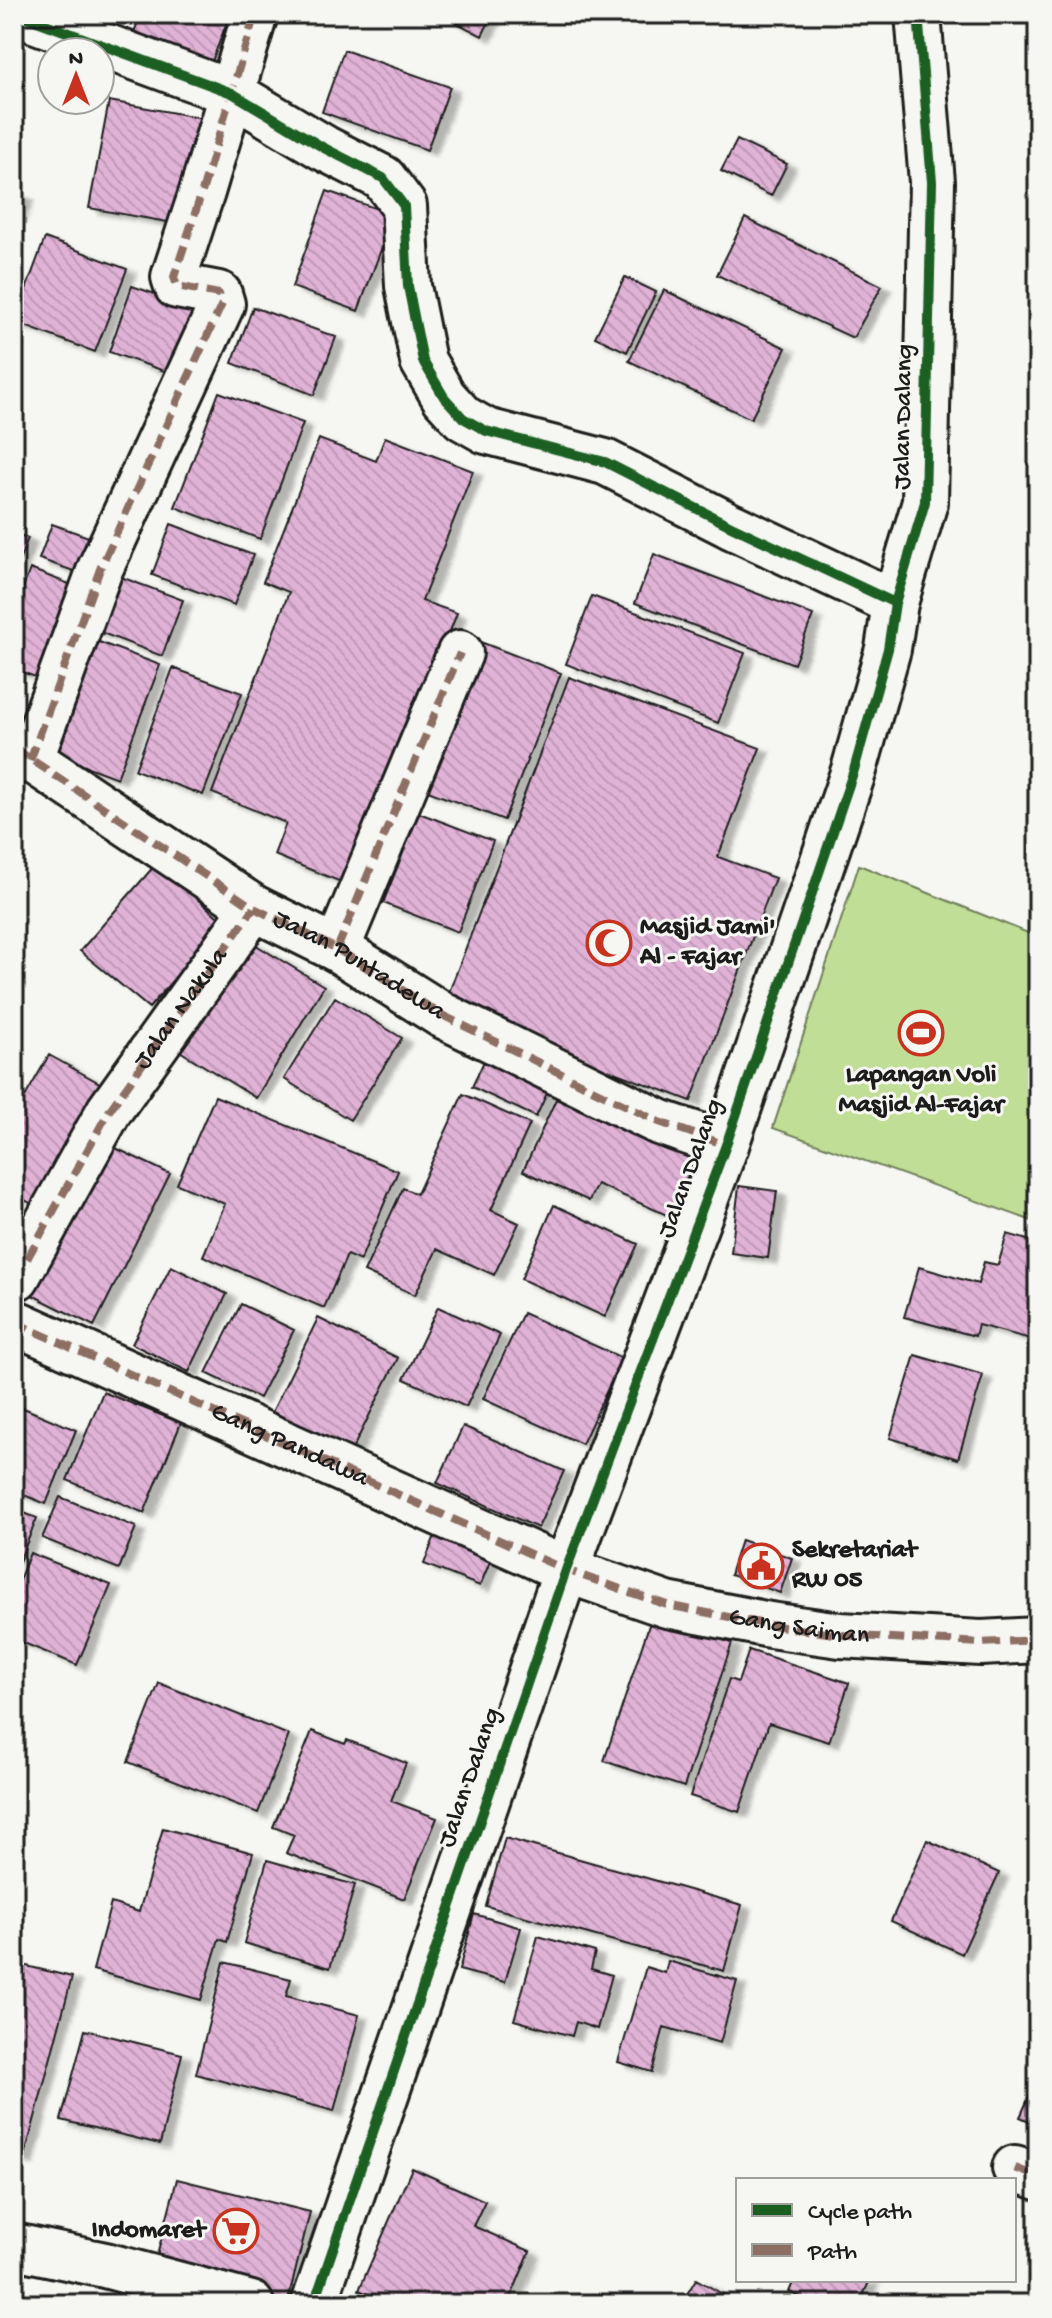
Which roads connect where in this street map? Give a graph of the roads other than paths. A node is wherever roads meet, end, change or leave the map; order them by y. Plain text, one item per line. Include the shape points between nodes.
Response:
1 (18, 14) edge
2 (255, 14) edge
3 (918, 14) edge
4 (232, 93) junction
5 (895, 603) junction
6 (460, 653) dead end
7 (22, 754) edge
8 (254, 908) junction
9 (337, 949) junction
10 (726, 1145) junction
11 (14, 1278) edge
12 (14, 1322) edge
13 (566, 1570) junction
14 (1038, 1640) edge
15 (14, 2246) edge
16 (251, 2304) edge
17 (314, 2304) edge

1 - 4 street
2 - 4 street
3 - 5 street, Jalan Dalang via 932,182 925,502
4 - 5 street via 383,178 404,206 408,286 423,361 463,418 486,431 605,462
4 - 7 street via 174,277 177,286 219,294 222,304
5 - 10 street, Jalan Dalang via 888,649 854,770
6 - 9 street
7 - 8 street, Jalan Puntadewa
8 - 9 street, Jalan Puntadewa
8 - 11 street, Jalan Nakula via 109,1111
9 - 10 street, Jalan Puntadewa via 442,1015 659,1122
10 - 13 street, Jalan Dalang
12 - 13 street, Gang Pandawa
13 - 14 street, Gang Saiman via 667,1605 770,1625 840,1635 981,1643
13 - 17 street, Jalan Dalang
15 - 16 street

